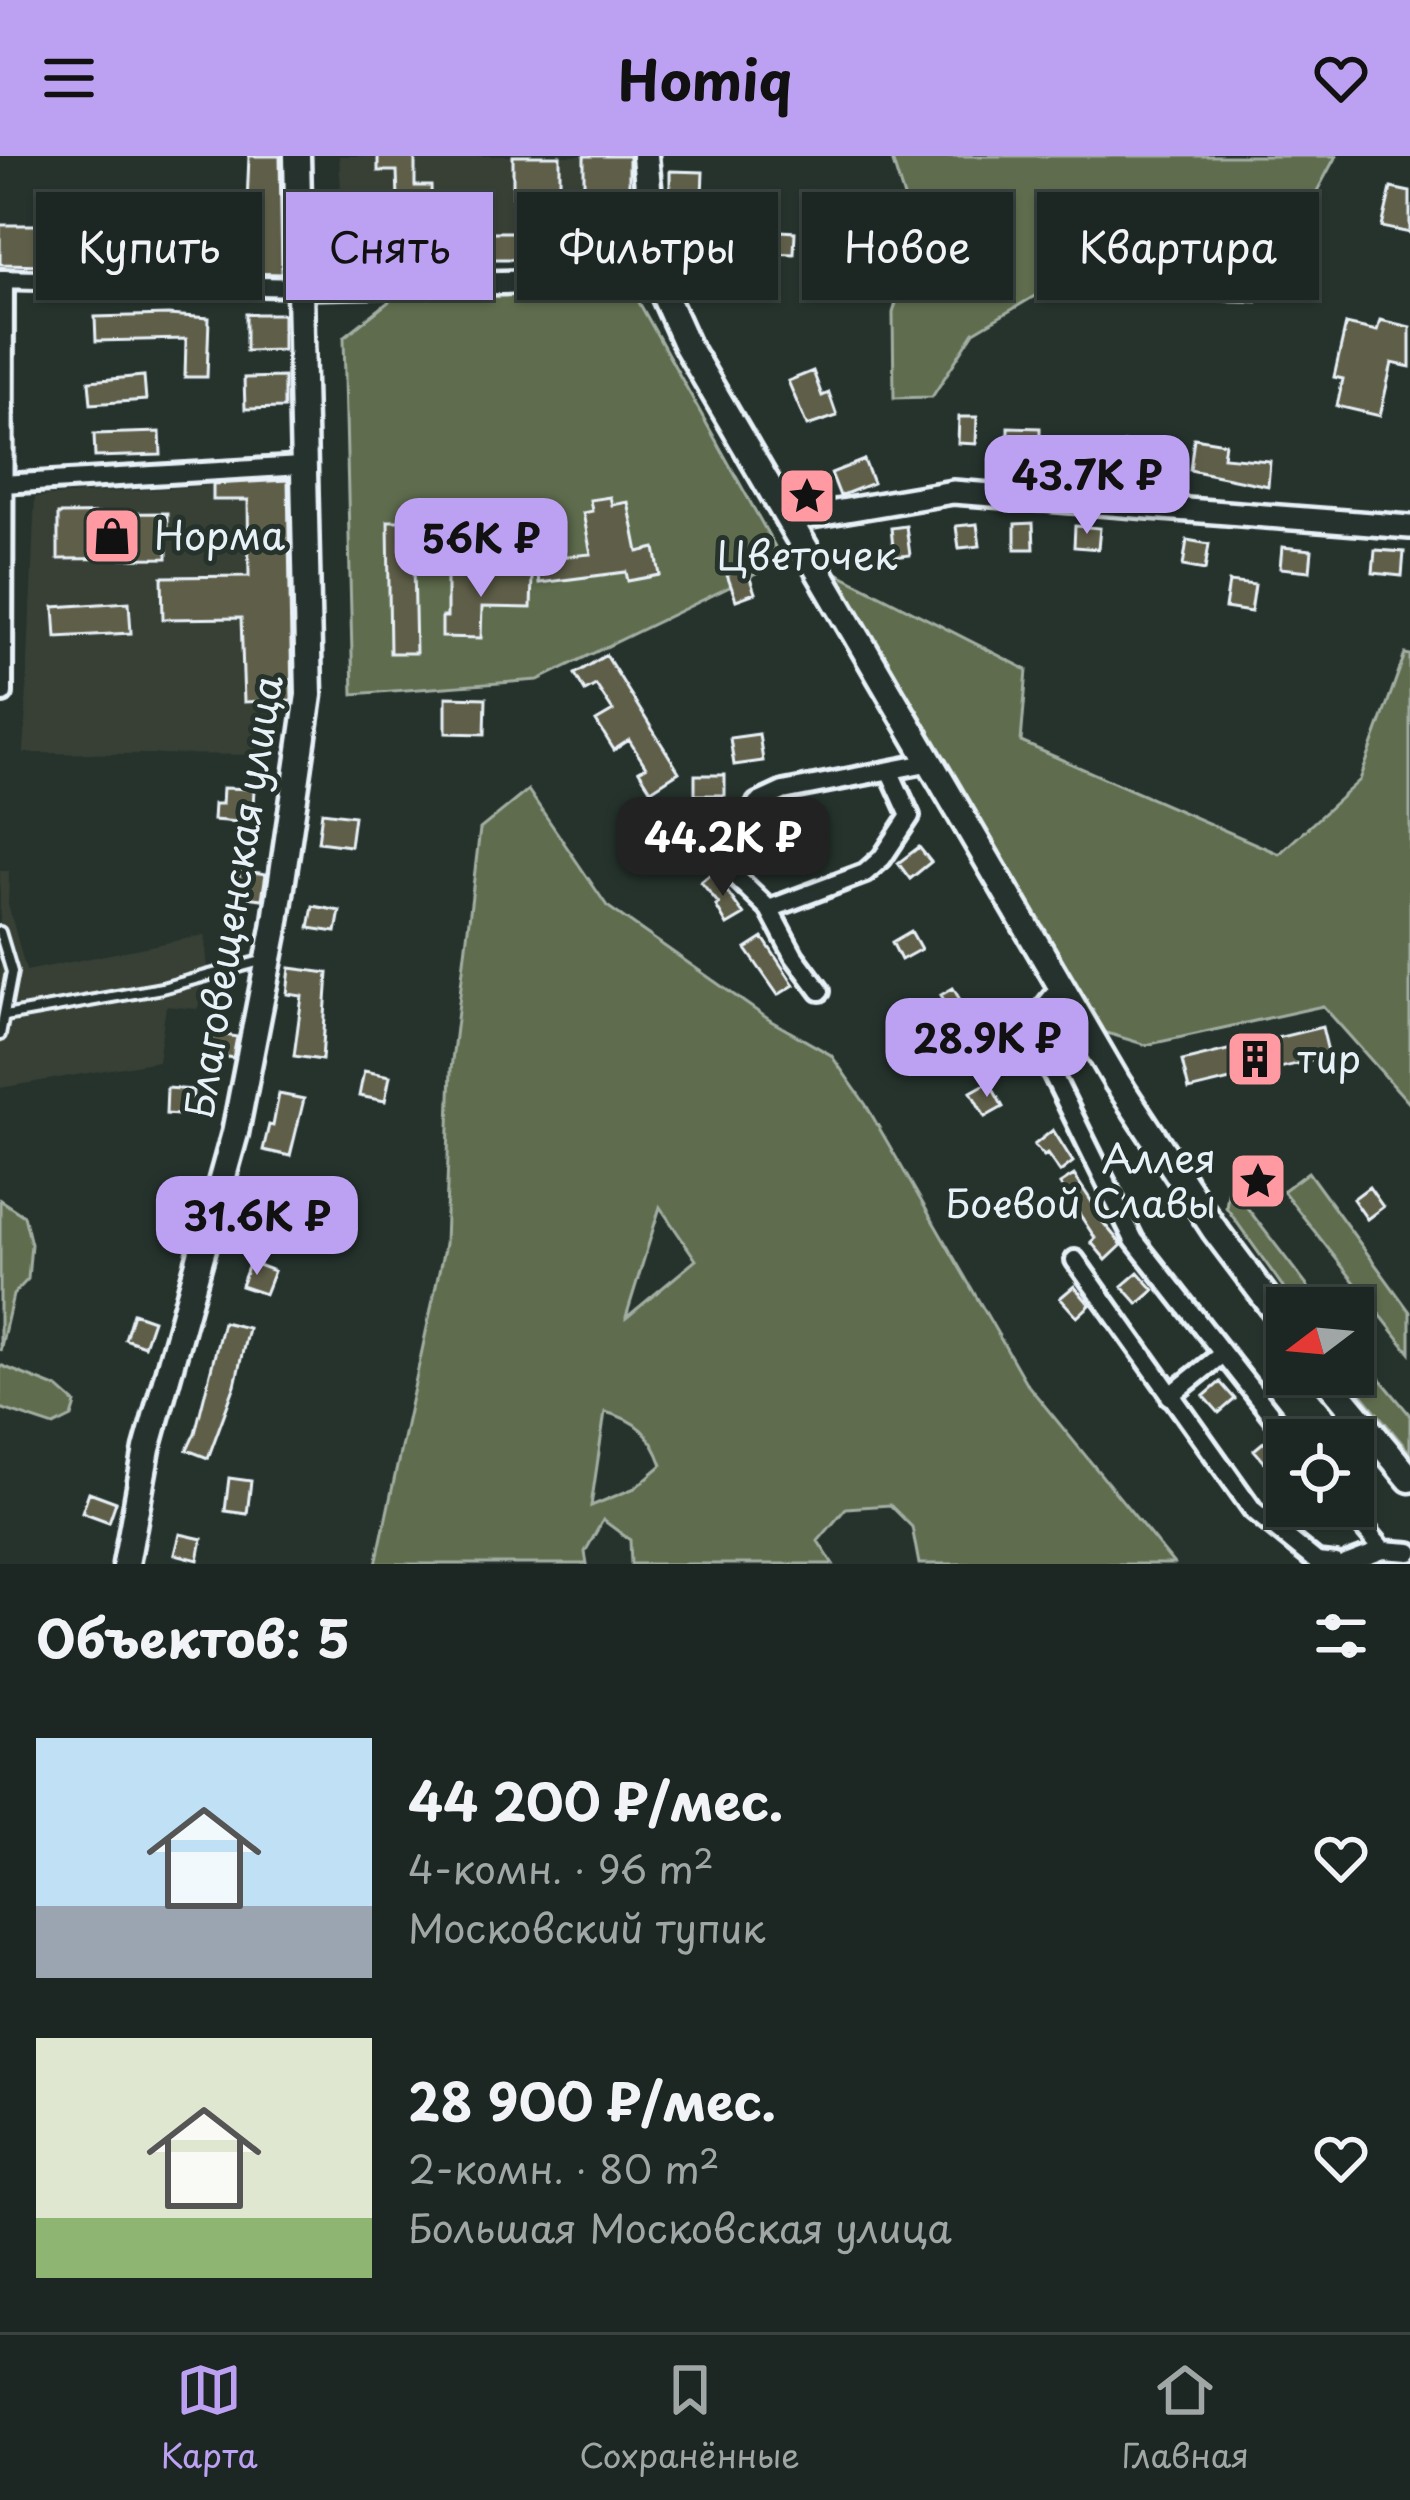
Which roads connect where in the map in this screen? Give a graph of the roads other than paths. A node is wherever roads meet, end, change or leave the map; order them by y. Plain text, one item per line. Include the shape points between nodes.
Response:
1 (297, 156) edge
2 (645, 156) edge
3 (298, 192) edge
4 (649, 192) edge
5 (2, 279) edge
6 (286, 287) edge
7 (299, 300) edge
8 (666, 300) edge
9 (302, 466) junction
10 (2, 484) edge
11 (788, 520) junction
12 (1410, 526) edge
13 (3, 692) edge
14 (932, 762) junction
15 (890, 772) junction
16 (769, 909) junction
17 (0, 932) edge
18 (268, 959) junction
19 (1061, 986) junction
20 (820, 991) dead end
21 (4, 1016) junction
22 (0, 1035) edge
23 (1075, 1260) dead end
24 (1266, 1297) edge
25 (1221, 1355) junction
26 (1340, 1395) edge
27 (1170, 1396) junction
28 (1274, 1419) edge
29 (1410, 1479) edge
30 (1364, 1527) edge
31 (1383, 1550) junction
32 (1410, 1552) edge
33 (126, 1564) edge
34 (1336, 1564) edge
35 (1346, 1564) edge

1 - 3 main road, Благовещенская улица
2 - 4 main road
5 - 6 street
5 - 10 street
7 - 9 main road, Благовещенская улица
8 - 11 main road
9 - 10 street
9 - 18 main road, Благовещенская улица via 309,695
10 - 13 street
11 - 12 street via 953,492
11 - 14 main road
14 - 15 street
14 - 19 main road
15 - 16 street via 910,815 882,858 865,873
15 - 16 street via 757,802 726,851 738,879
16 - 20 street
17 - 21 lane via 12,972
18 - 21 lane
18 - 33 main road, Благовещенская улица via 236,1133 147,1449
19 - 24 main road
19 - 25 street via 1029,1026 1134,1240
21 - 22 lane
23 - 27 street
25 - 27 street
25 - 28 street
26 - 29 main road
27 - 34 street via 1253,1510 1317,1562
30 - 31 street
31 - 32 street
31 - 35 street

